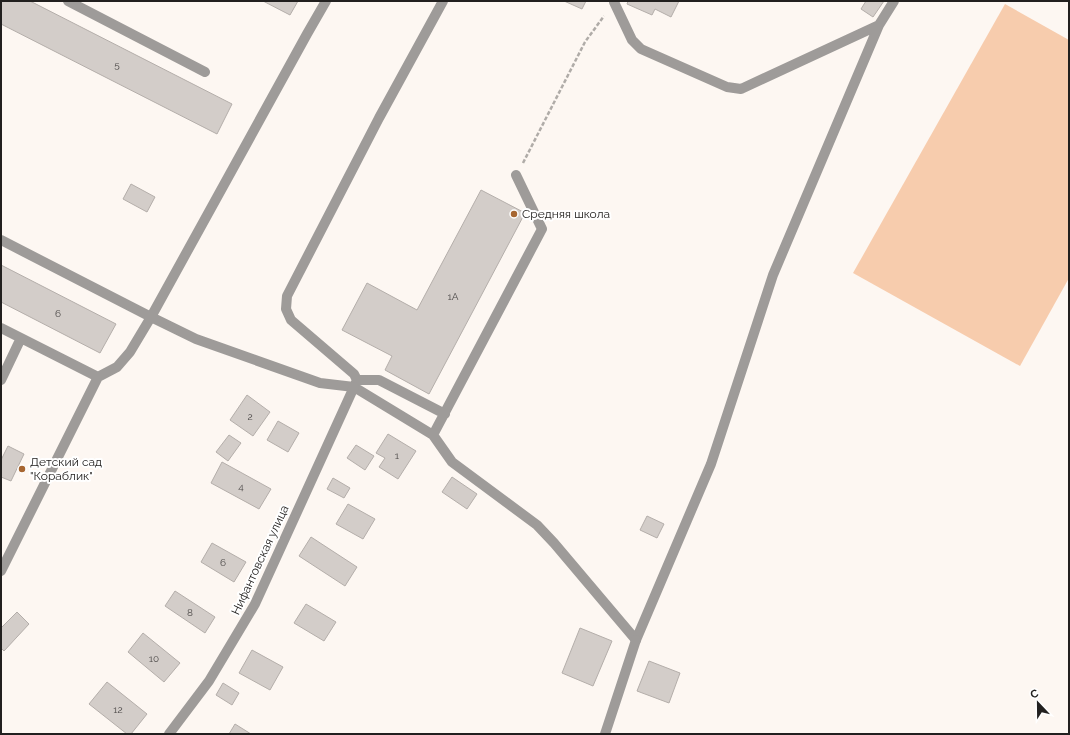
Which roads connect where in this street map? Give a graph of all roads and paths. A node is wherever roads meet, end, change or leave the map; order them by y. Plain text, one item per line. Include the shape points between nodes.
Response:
1 (68, 1) edge
2 (326, 1) edge
3 (443, 1) edge
4 (894, 1) edge
5 (614, 2) edge
6 (879, 25) junction
7 (205, 72) dead end
8 (516, 175) joint
9 (1, 240) edge
10 (151, 317) junction
11 (1, 328) edge
12 (21, 338) junction
13 (98, 377) junction
14 (1, 380) edge
15 (356, 383) junction
16 (445, 414) junction
17 (434, 435) junction
18 (1, 570) edge
19 (636, 640) junction
20 (169, 734) edge
21 (604, 734) edge

1 - 7 street
2 - 10 street
3 - 15 street via 287,296 286,309 291,320 354,374
4 - 6 street
5 - 6 street via 632,40 641,49 727,87 741,89
5 - 8 path via 585,42
6 - 19 street via 773,275 711,464
8 - 16 street via 542,229
9 - 10 street
10 - 13 street via 130,352 117,367
10 - 15 street via 196,339 320,383
11 - 12 street
12 - 13 street
12 - 14 street
13 - 18 street
15 - 16 street via 379,380
15 - 17 street
15 - 20 street, Нифантовская улица via 255,604 209,681
16 - 17 street
17 - 19 street via 452,462 537,525
19 - 21 street

